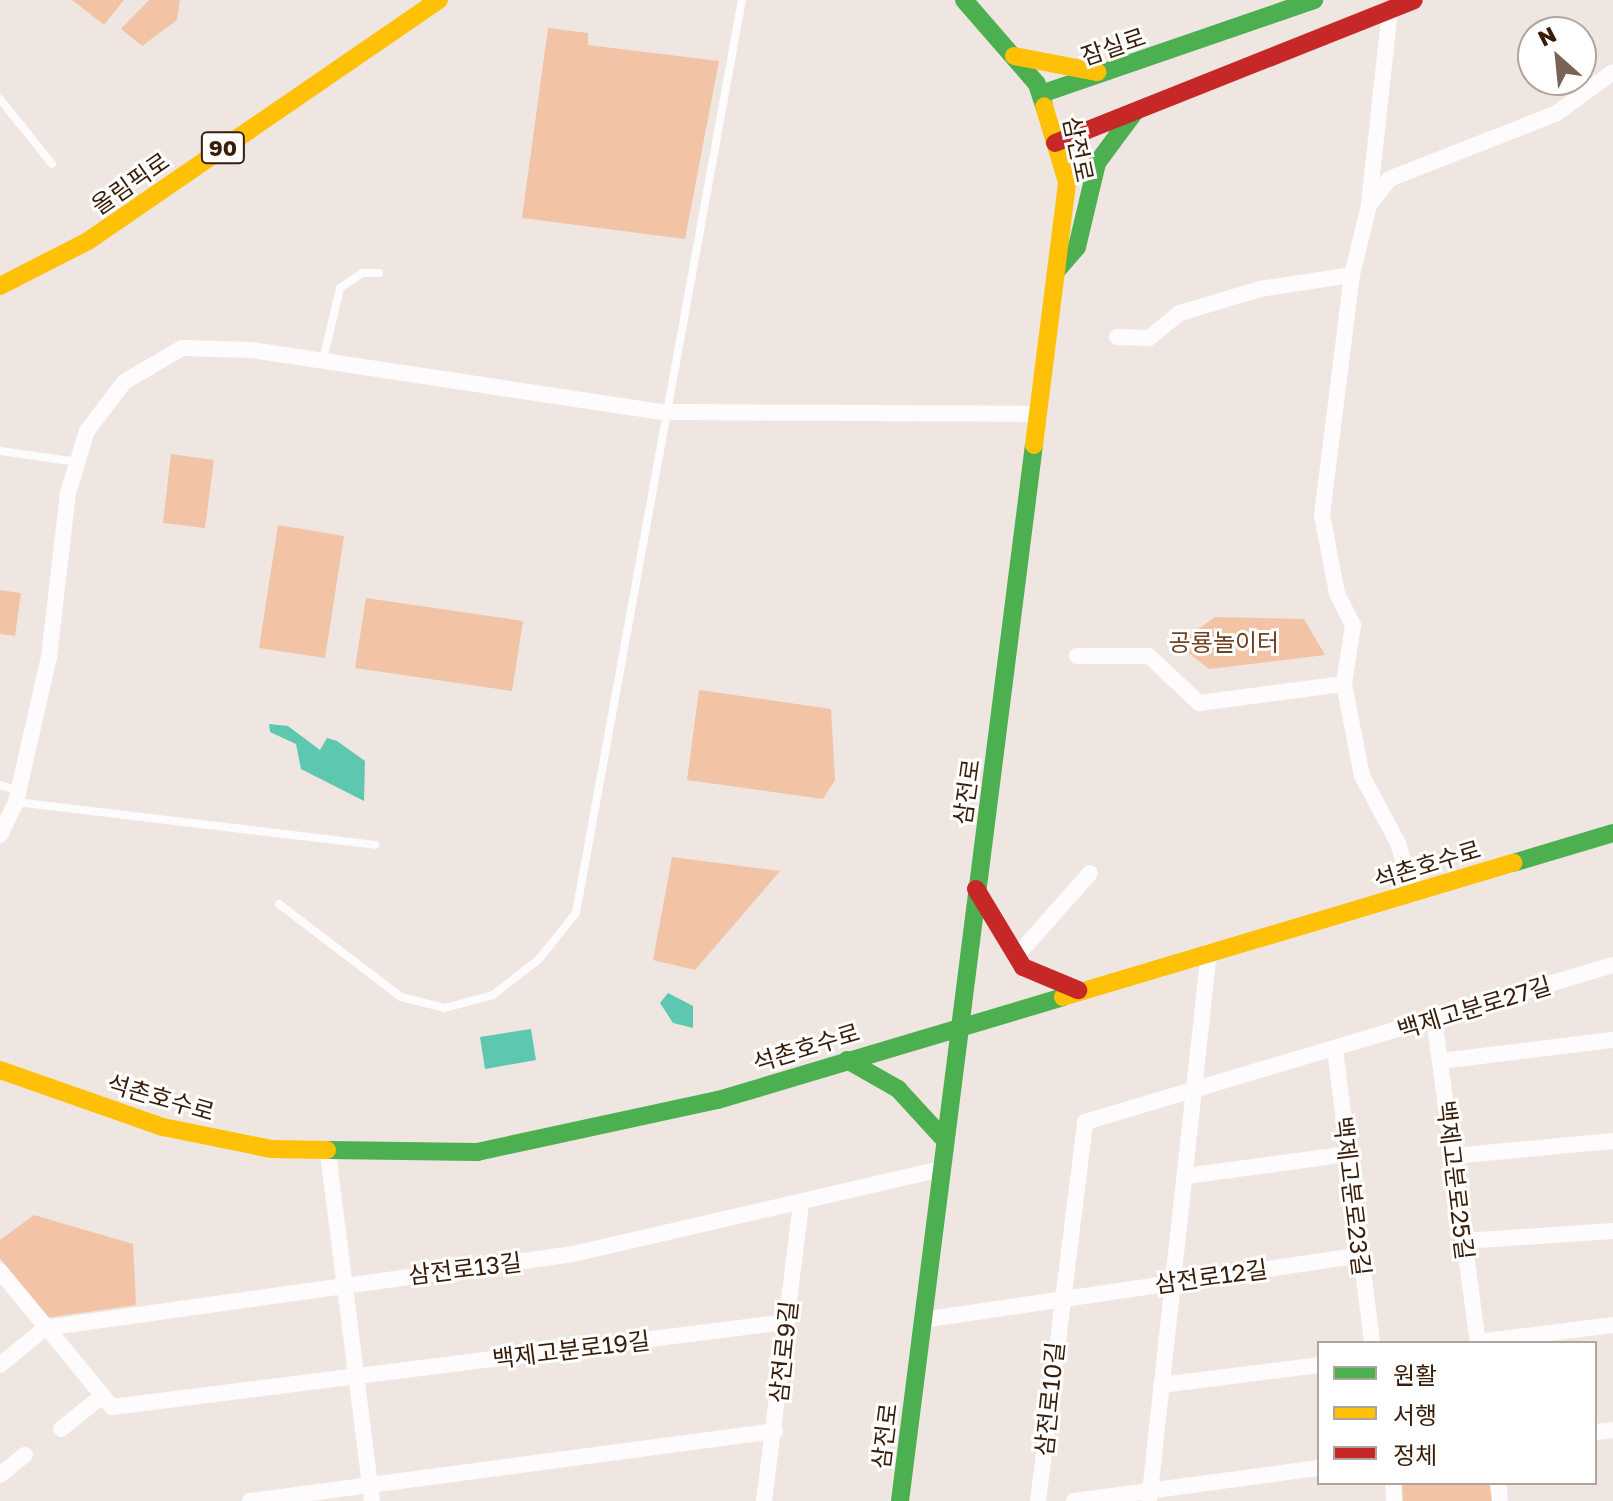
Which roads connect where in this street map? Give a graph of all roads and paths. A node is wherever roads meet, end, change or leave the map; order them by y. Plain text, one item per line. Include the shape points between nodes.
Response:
1 (439, 0) edge
2 (742, 0) edge
3 (964, 0) edge
4 (1314, 0) edge
5 (1414, 0) edge
6 (1388, 4) edge
7 (1194, 43) junction
8 (1014, 56) junction
9 (1122, 69) junction
10 (1613, 72) edge
11 (1201, 79) junction
12 (1041, 94) junction
13 (0, 99) edge
14 (1144, 105) junction
15 (1055, 143) junction
16 (52, 164) dead end
17 (1369, 205) junction
18 (1058, 269) junction
19 (379, 273) dead end
20 (1352, 275) junction
21 (0, 286) edge
22 (1117, 337) dead end
23 (323, 361) junction
24 (662, 412) junction
25 (1039, 414) junction
26 (0, 451) edge
27 (77, 462) junction
28 (1077, 656) dead end
29 (1344, 684) junction
30 (0, 785) edge
31 (18, 796) junction
32 (1613, 833) edge
33 (0, 835) edge
34 (375, 845) dead end
35 (1090, 873) dead end
36 (976, 889) junction
37 (1413, 894) junction
38 (279, 904) dead end
39 (1021, 951) dead end
40 (1209, 951) junction
41 (1613, 965) edge
42 (1078, 990) junction
43 (1434, 1018) junction
44 (955, 1026) junction
45 (1613, 1040) edge
46 (1335, 1049) junction
47 (847, 1060) junction
48 (1441, 1061) junction
49 (0, 1070) edge
50 (1196, 1088) junction
51 (942, 1137) junction
52 (1613, 1141) edge
53 (328, 1153) junction
54 (1348, 1154) junction
55 (1453, 1156) junction
56 (938, 1170) junction
57 (1186, 1176) junction
58 (801, 1202) junction
59 (1613, 1231) edge
60 (1463, 1241) junction
61 (1361, 1255) junction
62 (0, 1271) edge
63 (1171, 1281) junction
64 (343, 1283) junction
65 (1060, 1296) junction
66 (922, 1320) junction
67 (786, 1322) junction
68 (1613, 1325) edge
69 (45, 1328) junction
70 (1372, 1341) edge
71 (1478, 1341) edge
72 (1486, 1341) edge
73 (0, 1365) edge
74 (1317, 1365) edge
75 (356, 1377) junction
76 (1161, 1385) junction
77 (101, 1397) junction
78 (61, 1429) dead end
79 (775, 1431) junction
80 (25, 1455) dead end
81 (1317, 1468) edge
82 (0, 1475) edge
83 (371, 1493) edge
84 (1149, 1497) edge
85 (250, 1501) edge
86 (764, 1501) edge
87 (900, 1501) edge
88 (1038, 1501) edge
89 (1074, 1501) edge

1 - 21 main road, 올림픽로 / 90 via 88,241
2 - 24 lane
3 - 8 main road
4 - 7 main road, 잠실로
5 - 6 main road
6 - 11 main road
6 - 17 street
7 - 9 main road, 잠실로
7 - 11 main road via 1182,66
8 - 9 main road via 1079,72
8 - 12 main road
9 - 12 main road, 잠실로
10 - 17 street via 1557,113 1389,179
11 - 14 main road
12 - 15 main road, 삼전로
13 - 16 lane
14 - 15 main road
14 - 18 main road via 1104,148 1077,247
15 - 18 main road, 삼전로 via 1067,182
17 - 20 street
18 - 25 main road, 삼전로
19 - 23 lane via 362,273 340,288 326,322
20 - 22 street via 1260,289 1180,313 1149,338
20 - 29 street via 1322,515 1337,593 1353,625
23 - 24 street
23 - 27 street via 182,348 124,382 87,431
24 - 25 street
24 - 38 lane via 576,913 539,959 493,995 445,1008 401,997
25 - 36 main road, 삼전로
26 - 27 lane
27 - 31 street via 49,657
28 - 29 street via 1149,656 1199,703
29 - 37 street via 1362,776 1398,843
30 - 31 lane
31 - 33 street
31 - 34 lane
32 - 37 main road, 석촌호수로
35 - 39 street
36 - 42 main road via 1023,967
36 - 44 main road, 삼전로
37 - 40 main road, 석촌호수로
40 - 42 main road, 석촌호수로
40 - 50 street
41 - 43 street, 백제고분로27길
42 - 44 main road, 석촌호수로
43 - 46 street, 백제고분로27길
43 - 48 street, 백제고분로25길
44 - 47 main road, 석촌호수로
44 - 51 main road, 삼전로
45 - 48 street
46 - 50 street, 백제고분로27길
46 - 54 street, 백제고분로23길
47 - 51 main road via 898,1089
47 - 53 main road, 석촌호수로 via 704,1103 491,1149
48 - 55 street, 백제고분로25길
49 - 53 main road, 석촌호수로 via 163,1127
50 - 57 street
50 - 65 street, 백제고분로27길 via 1085,1122
51 - 56 main road, 삼전로
52 - 55 street
53 - 64 street
54 - 57 street
54 - 61 street, 백제고분로23길
55 - 60 street, 백제고분로25길
56 - 58 street, 삼전로13길
56 - 66 main road, 삼전로
57 - 63 street
58 - 64 street, 삼전로13길 via 573,1254
58 - 67 street, 삼전로9길
59 - 60 street
60 - 71 street, 백제고분로25길
61 - 63 street, 삼전로12길
61 - 70 street, 백제고분로23길
62 - 69 street
63 - 65 street, 삼전로12길
63 - 76 street
64 - 69 street, 삼전로13길
64 - 75 street
65 - 66 street, 삼전로12길
65 - 88 street, 삼전로10길
66 - 87 main road, 삼전로
67 - 75 street, 백제고분로19길
67 - 79 street, 삼전로9길
68 - 72 street
69 - 73 street
69 - 77 street
74 - 76 street
75 - 77 street, 백제고분로19길 via 112,1407
75 - 83 street
76 - 84 street
77 - 78 street
79 - 83 street
79 - 86 street, 삼전로9길
80 - 82 street
81 - 84 street
83 - 85 street
84 - 89 street

